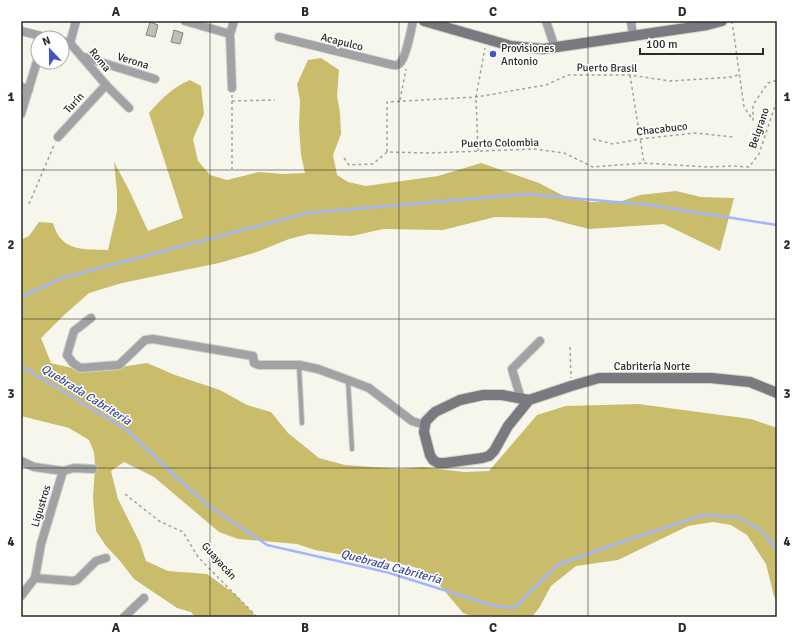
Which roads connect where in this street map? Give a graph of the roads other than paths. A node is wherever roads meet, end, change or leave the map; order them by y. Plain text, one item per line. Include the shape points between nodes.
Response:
1 (76, 21) edge
2 (185, 21) edge
3 (234, 21) edge
4 (413, 21) edge
5 (424, 21) edge
6 (546, 21) edge
7 (631, 21) edge
8 (722, 21) edge
9 (70, 34) edge
10 (230, 34) junction
11 (633, 36) junction
12 (279, 37) dead end
13 (70, 46) edge
14 (555, 48) junction
15 (83, 57) junction
16 (33, 70) edge
17 (155, 79) dead end
18 (106, 85) junction
19 (25, 88) edge
20 (232, 88) road end
21 (130, 108) dead end
22 (21, 114) edge
23 (58, 137) road end
24 (91, 318) dead end
25 (540, 341) dead end
26 (299, 365) junction
27 (348, 380) junction
28 (777, 393) edge
29 (524, 400) junction
30 (302, 423) dead end
31 (424, 425) junction
32 (352, 449) dead end
33 (22, 464) edge
34 (93, 469) dead end
35 (63, 470) junction
36 (106, 558) dead end
37 (35, 578) junction
38 (21, 596) edge
39 (144, 598) dead end
40 (124, 617) edge

1 - 9 street, Roma
2 - 10 street
3 - 10 street
4 - 12 street, Acapulco via 405,54 397,65
5 - 14 street via 511,46 530,49
6 - 14 street
7 - 11 street
8 - 11 street
10 - 20 street
11 - 14 street
13 - 15 street, Roma
15 - 17 street, Verona
15 - 18 street, Roma
16 - 19 street
18 - 21 street, Roma
18 - 23 street, Turín
19 - 22 street
24 - 26 street via 74,331 67,355 80,368 119,365 145,340 154,339 253,356 254,363 259,365
25 - 29 street via 512,369
26 - 27 street
26 - 30 lane
27 - 31 street via 369,388 412,421
27 - 32 lane
28 - 29 street, Cabritería Norte via 750,382 711,378 599,378
29 - 31 street, Cabritería Norte via 496,395 471,396 435,412
29 - 31 street via 494,451 482,458 438,463 433,460 427,447
33 - 35 street
34 - 35 street
35 - 37 street, Ligustros via 41,544
36 - 37 street via 96,561 77,580
37 - 38 street, Ligustros
39 - 40 street

